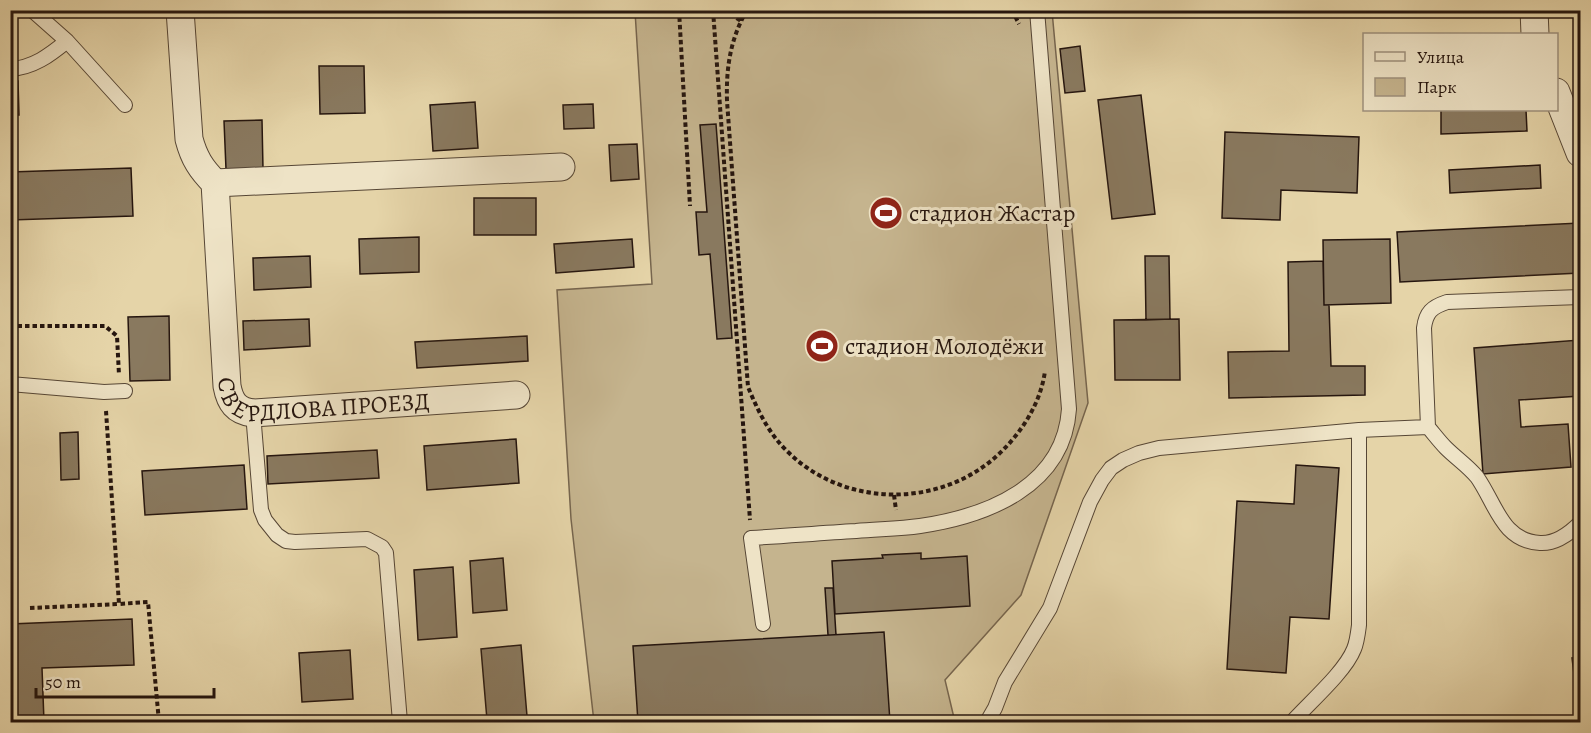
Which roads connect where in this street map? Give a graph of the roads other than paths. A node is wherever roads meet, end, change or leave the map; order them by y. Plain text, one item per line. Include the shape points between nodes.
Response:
1 (32, 10) edge
2 (180, 10) edge
3 (1037, 10) edge
4 (1534, 10) edge
5 (1535, 33) edge
6 (67, 41) junction
7 (10, 69) edge
8 (1558, 95) edge
9 (125, 105) dead end
10 (1581, 153) edge
11 (561, 167) dead end
12 (215, 183) junction
13 (1581, 297) edge
14 (10, 384) edge
15 (122, 391) road end
16 (516, 395) dead end
17 (253, 413) junction
18 (1428, 427) junction
19 (1359, 430) junction
20 (1581, 523) edge
21 (764, 624) dead end
22 (400, 723) edge
23 (987, 723) edge
24 (1292, 723) edge

1 - 6 lane
2 - 12 street via 189,139 201,169
3 - 21 lane via 1069,409 1068,428 1057,454 1037,480 975,513 920,526 751,538
4 - 5 street
6 - 7 lane via 32,65
6 - 9 lane
8 - 10 street
11 - 12 street
12 - 17 street, СВЕРДЛОВА ПРОЕЗД via 227,386 234,405
13 - 18 lane via 1437,305 1426,318 1424,328
14 - 15 lane
16 - 17 street, СВЕРДЛОВА ПРОЕЗД
17 - 22 lane via 261,510 269,528 286,541 367,540 386,553
18 - 19 lane
18 - 20 lane via 1476,476 1516,537 1529,543 1545,543 1561,539
19 - 23 lane via 1159,448 1139,453 1111,468 1090,502 1050,608 1005,682
19 - 24 lane via 1357,638 1343,667

